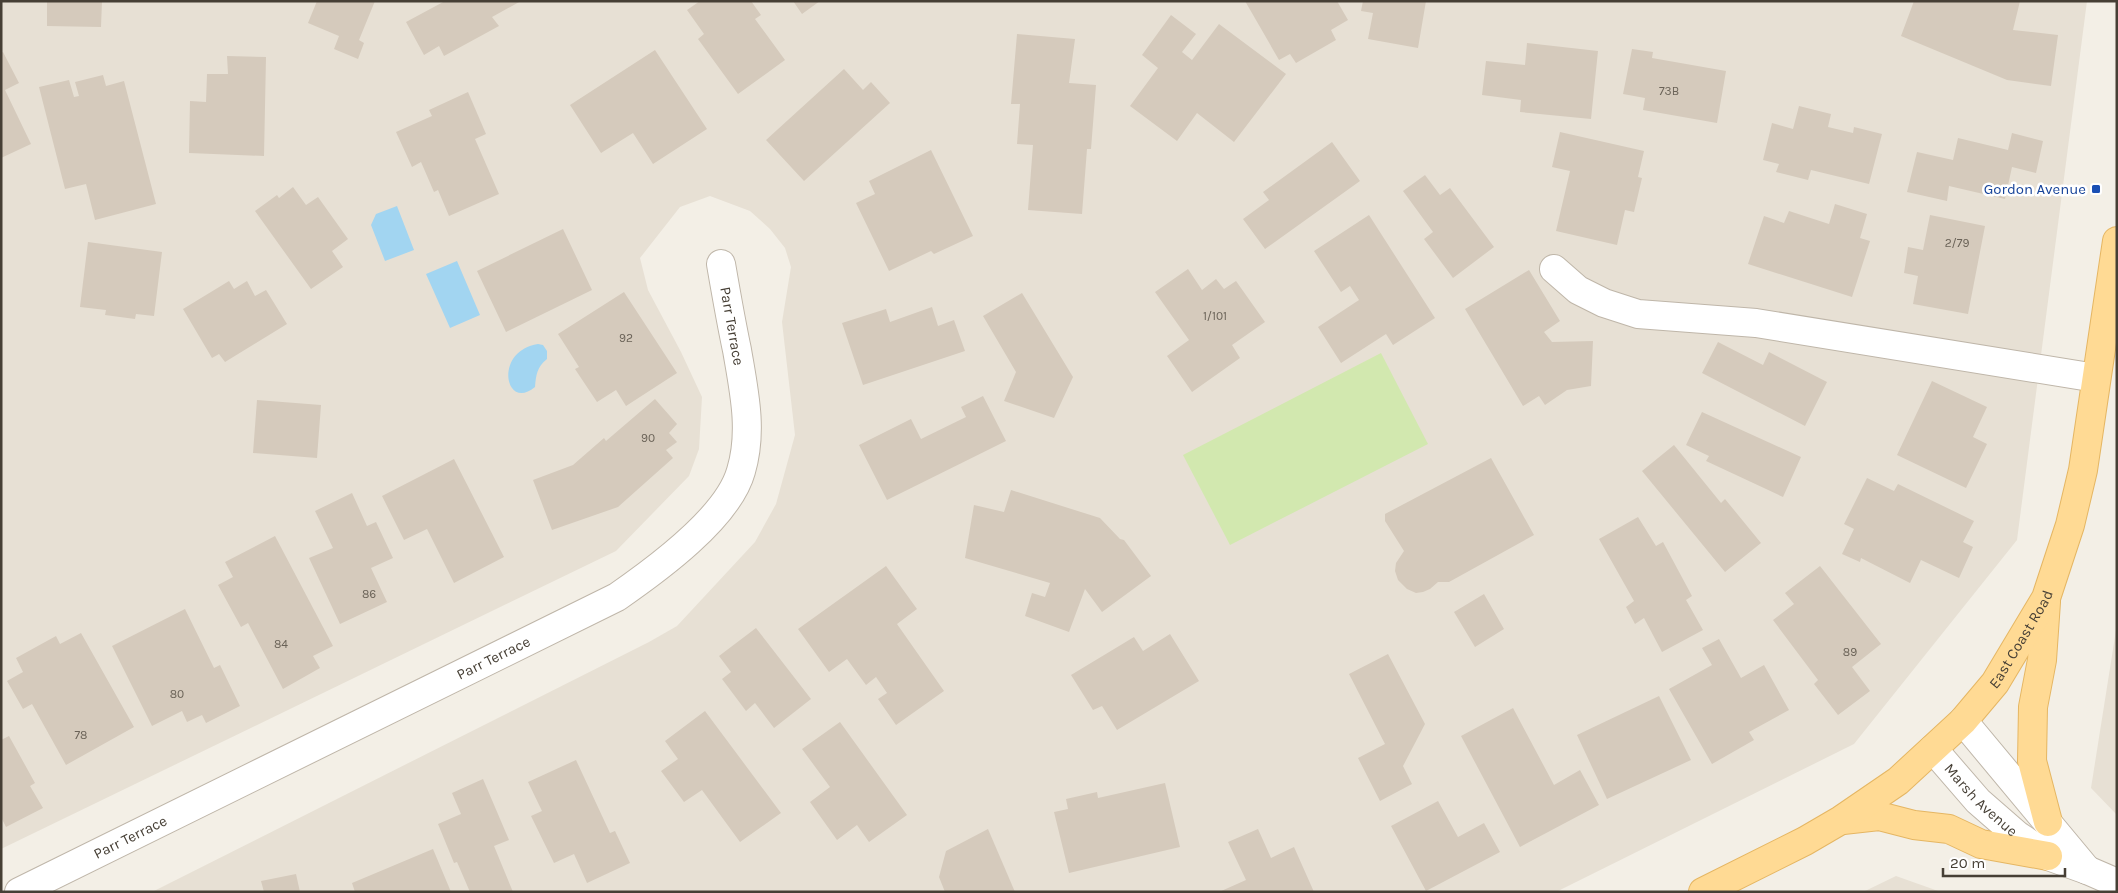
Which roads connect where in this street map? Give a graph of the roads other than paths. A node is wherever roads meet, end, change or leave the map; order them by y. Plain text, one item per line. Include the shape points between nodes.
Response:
1 (2117, 242) edge
2 (721, 264) dead end
3 (1554, 269) dead end
4 (2096, 378) junction
5 (2046, 598) junction
6 (1962, 721) junction
7 (1933, 749) junction
8 (1841, 820) junction
9 (2048, 822) junction
10 (2048, 856) junction
11 (2087, 870) junction
12 (2117, 883) edge
13 (19, 892) edge
14 (1703, 892) edge

1 - 4 main road, East Coast Road
2 - 13 street, Parr Terrace via 745,397 748,433 741,472 724,506 655,571 617,597
3 - 4 street via 1578,290 1638,314 1756,323
4 - 5 main road, East Coast Road via 2075,507
5 - 6 main road, East Coast Road via 1995,683
5 - 9 main road via 2042,660 2033,707 2032,761
6 - 7 main road, East Coast Road
6 - 9 street, Marsh Avenue
7 - 8 main road, East Coast Road via 1898,781
7 - 10 street, Marsh Avenue via 1978,801 2017,835
8 - 10 main road via 1879,816 1949,829 1980,844
8 - 14 main road, East Coast Road
9 - 11 street, Marsh Avenue
10 - 11 street, Marsh Avenue
11 - 12 street, Marsh Avenue

